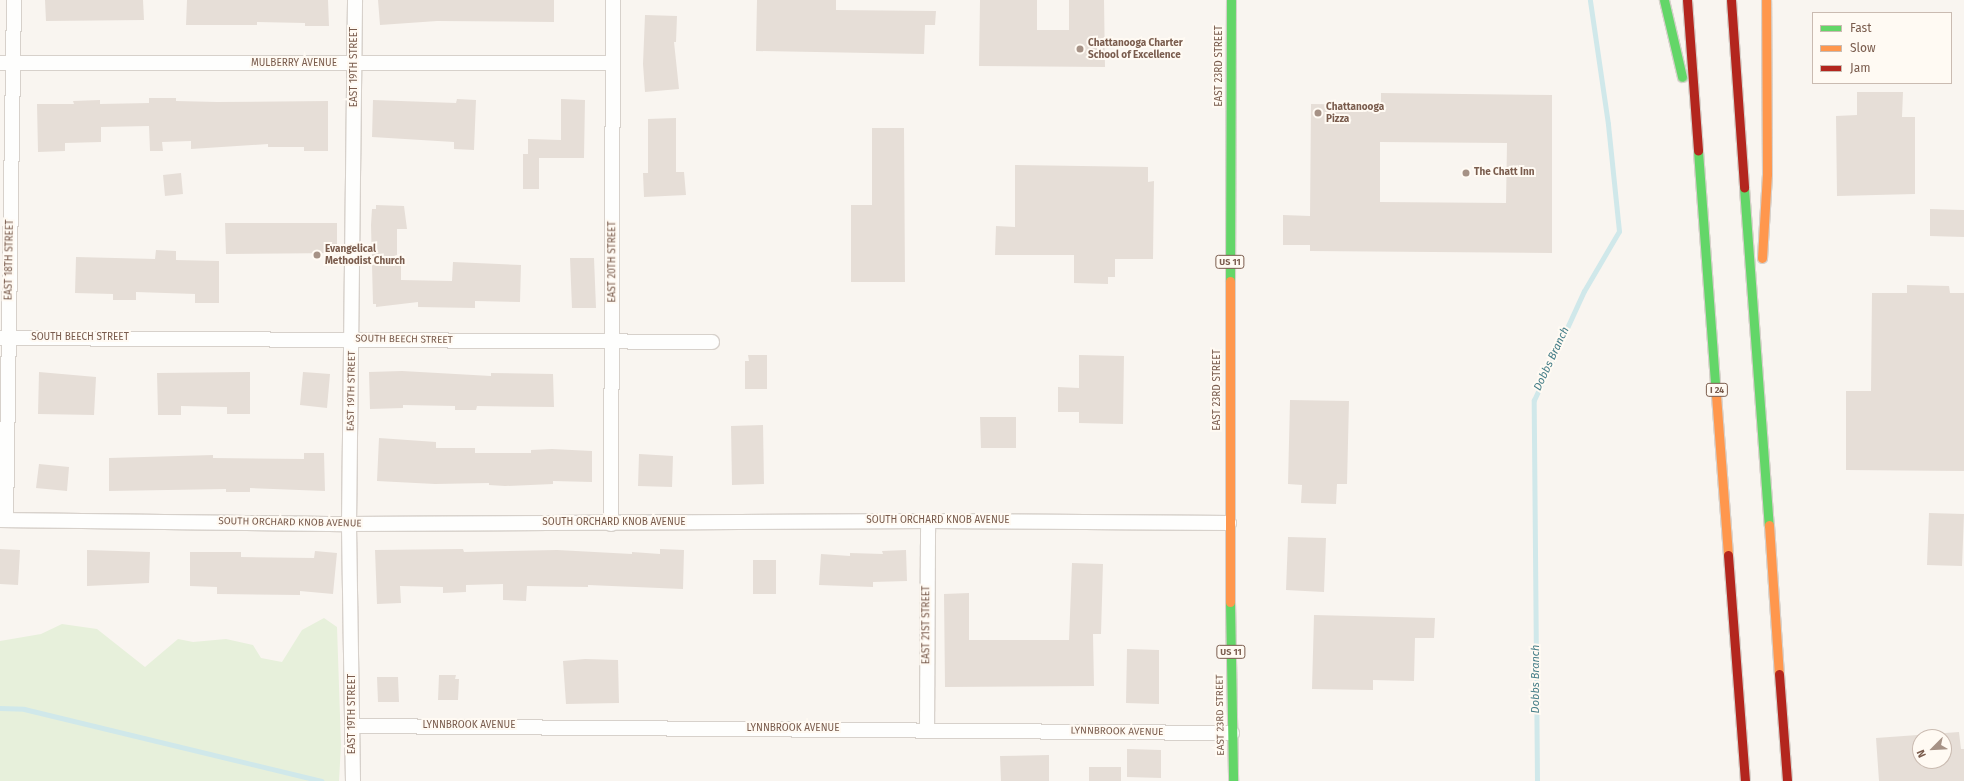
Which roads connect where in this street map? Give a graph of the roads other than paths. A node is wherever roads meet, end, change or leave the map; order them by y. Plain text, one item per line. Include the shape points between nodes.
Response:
1 (14, 0) edge
2 (355, 0) edge
3 (613, 0) edge
4 (1231, 0) edge
5 (1664, 0) edge
6 (1687, 0) edge
7 (1731, 0) edge
8 (1766, 0) edge
9 (613, 62) junction
10 (0, 63) edge
11 (14, 63) junction
12 (356, 64) junction
13 (1698, 144) junction
14 (4, 338) edge
15 (353, 339) junction
16 (614, 342) junction
17 (712, 342) dead end
18 (1756, 343) junction
19 (3, 520) edge
20 (928, 520) junction
21 (1229, 523) junction
22 (349, 524) junction
23 (611, 524) junction
24 (354, 726) junction
25 (927, 730) junction
26 (1232, 733) junction
27 (353, 781) edge
28 (1233, 781) edge
29 (1745, 781) edge
30 (1787, 781) edge

1 - 11 street, EAST 18TH STREET
2 - 12 street, EAST 19TH STREET
3 - 9 street, EAST 20TH STREET
4 - 21 main road, EAST 23RD STREET / US 11
5 - 13 main road
6 - 13 main road, I 24
7 - 18 main road
8 - 18 main road via 1767,174
9 - 12 street, MULBERRY AVENUE
9 - 16 street, EAST 20TH STREET
10 - 11 street, MULBERRY AVENUE
11 - 12 street, MULBERRY AVENUE
11 - 14 street, EAST 18TH STREET
12 - 15 street, EAST 19TH STREET
13 - 29 main road, I 24
14 - 15 street, SOUTH BEECH STREET
14 - 19 street, EAST 18TH STREET
15 - 16 street, SOUTH BEECH STREET
15 - 22 street, EAST 19TH STREET
16 - 17 street, SOUTH BEECH STREET
16 - 23 street, EAST 20TH STREET
18 - 30 main road
19 - 22 street, SOUTH ORCHARD KNOB AVENUE
20 - 21 street, SOUTH ORCHARD KNOB AVENUE
20 - 23 street, SOUTH ORCHARD KNOB AVENUE
20 - 25 street, EAST 21ST STREET
21 - 26 main road, EAST 23RD STREET / US 11
22 - 23 street, SOUTH ORCHARD KNOB AVENUE
22 - 24 street, EAST 19TH STREET
24 - 25 street, LYNNBROOK AVENUE
24 - 27 street, EAST 19TH STREET
25 - 26 street, LYNNBROOK AVENUE
26 - 28 main road, EAST 23RD STREET / US 11

